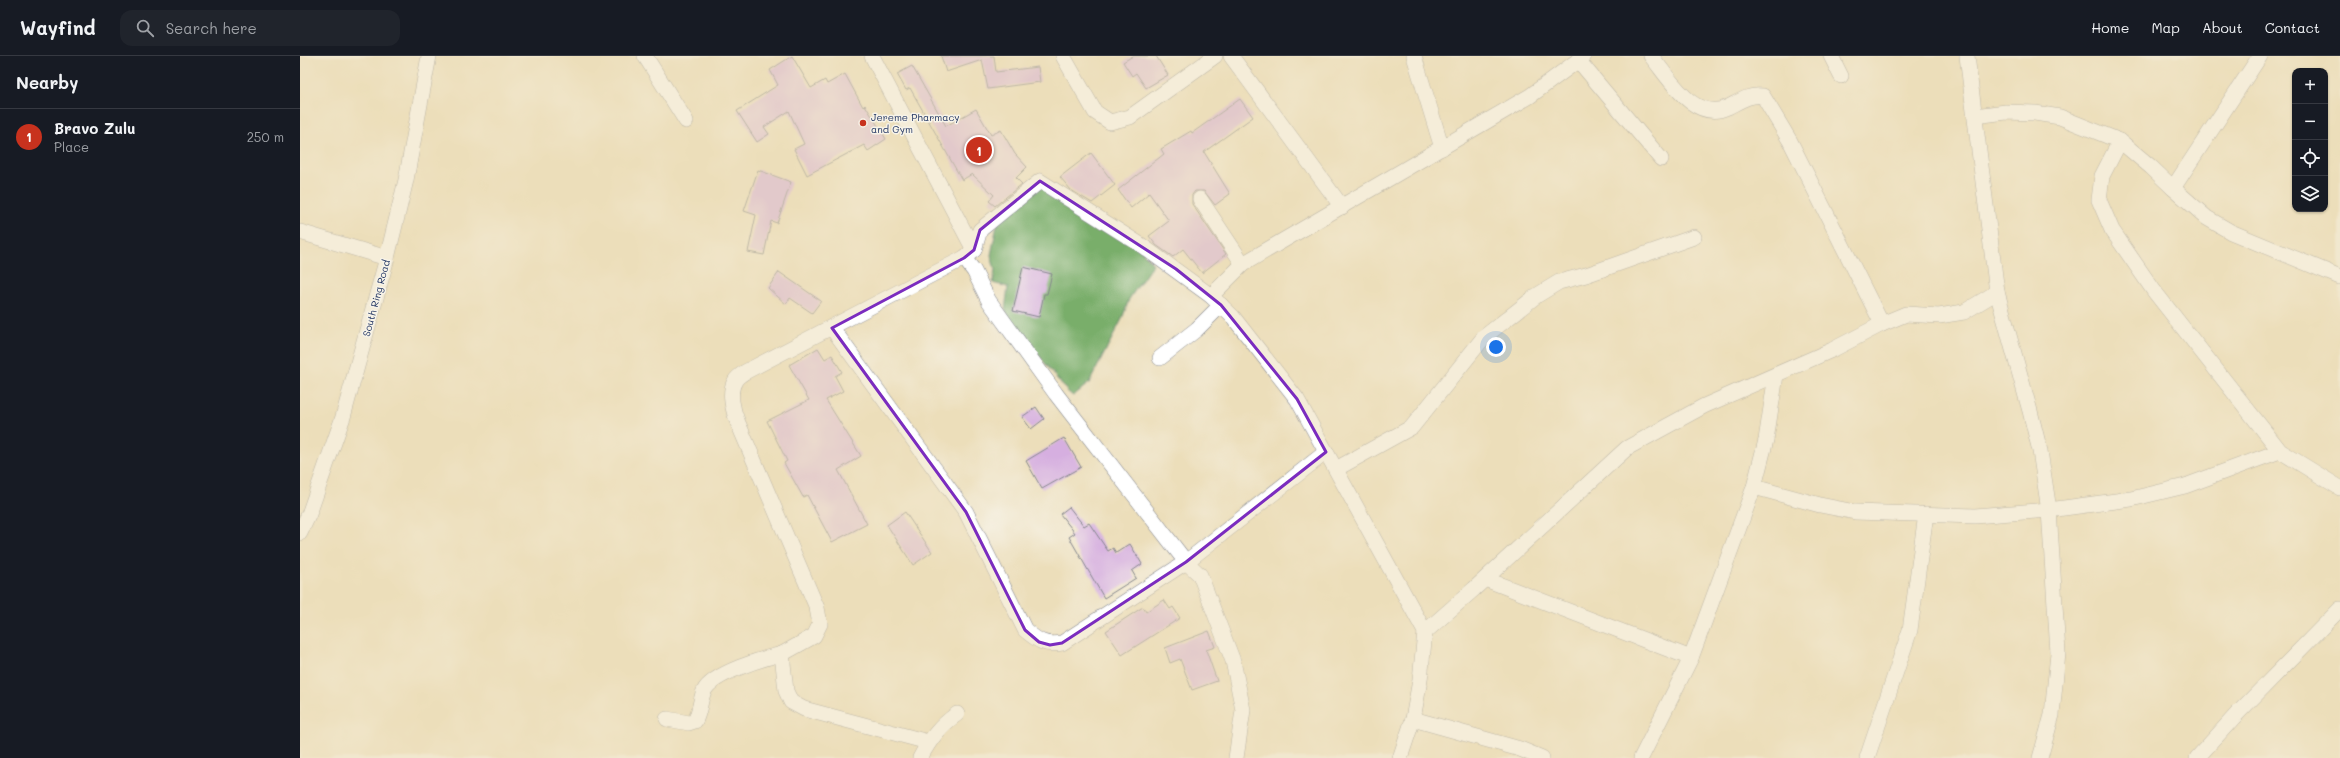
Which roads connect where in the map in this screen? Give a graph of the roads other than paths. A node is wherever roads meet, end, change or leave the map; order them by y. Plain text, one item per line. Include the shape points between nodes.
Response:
1 (428, 56) edge
2 (645, 56) edge
3 (872, 56) edge
4 (1063, 56) edge
5 (1215, 56) edge
6 (1231, 56) edge
7 (1414, 56) edge
8 (1651, 56) edge
9 (1831, 56) edge
10 (1967, 56) edge
11 (2260, 56) edge
12 (1581, 58) edge
13 (1841, 76) dead end
14 (1975, 116) junction
15 (686, 121) dead end
16 (2120, 141) junction
17 (1442, 148) junction
18 (1661, 159) dead end
19 (2173, 188) junction
20 (1200, 199) dead end
21 (1342, 207) junction
22 (300, 232) edge
23 (1694, 237) dead end
24 (969, 254) junction
25 (387, 258) junction
26 (1243, 264) junction
27 (2340, 278) edge
28 (1997, 292) junction
29 (1216, 301) junction
30 (1882, 324) junction
31 (832, 328) junction
32 (1160, 358) dead end
33 (1776, 375) junction
34 (2280, 451) junction
35 (1326, 452) junction
36 (1336, 469) junction
37 (1754, 487) junction
38 (2340, 488) edge
39 (2049, 510) junction
40 (1926, 514) junction
41 (300, 533) edge
42 (1186, 562) junction
43 (1485, 580) junction
44 (2340, 609) edge
45 (1425, 632) junction
46 (782, 654) junction
47 (1691, 658) junction
48 (958, 714) dead end
49 (667, 719) dead end
50 (1413, 719) junction
51 (928, 742) junction
52 (920, 758) edge
53 (1236, 758) edge
54 (1400, 758) edge
55 (1542, 758) edge
56 (1641, 758) edge
57 (1867, 758) edge
58 (2040, 758) edge
59 (2197, 758) edge

1 - 25 street, South Ring Road via 406,180
2 - 15 street
3 - 24 street
4 - 5 street via 1095,112 1110,122 1130,117
6 - 21 street
7 - 17 street
8 - 30 street via 1691,103 1700,108 1718,112 1755,95 1763,96 1790,141
9 - 13 street
10 - 14 street
11 - 19 street
12 - 17 street via 1530,96
12 - 18 street
14 - 16 street via 2006,112 2035,113 2060,118
14 - 28 street
16 - 19 street
16 - 34 street via 2102,176 2099,200 2112,230 2154,290
17 - 21 street
19 - 27 street via 2207,218 2230,232
20 - 26 street
21 - 26 street
22 - 25 street
23 - 36 street via 1559,282 1536,296 1484,337 1412,427
24 - 29 street via 980,230 1040,181 1141,245
24 - 31 street
24 - 42 street via 989,302 1056,394
25 - 41 street, South Ring Road via 343,418
26 - 29 street
28 - 30 street via 1964,312 1939,316 1906,314
28 - 39 street via 2040,451
29 - 32 street via 1197,329
29 - 35 street via 1297,398
30 - 33 street
31 - 42 street via 966,512 1025,630 1039,642 1050,645 1062,643
31 - 46 street via 745,372 735,381 733,392 733,410 817,608 820,624 814,636
33 - 37 street via 1766,440
33 - 43 street via 1704,406 1627,448
34 - 38 street
34 - 39 street via 2184,486 2132,499
35 - 36 street
35 - 42 street
36 - 45 street
37 - 40 street via 1855,512
37 - 47 street
39 - 40 street via 1975,516
39 - 58 street via 2058,653 2052,715
40 - 57 street via 1910,630
42 - 53 street via 1200,575 1233,661 1243,710
43 - 45 street
43 - 47 street
44 - 59 street
45 - 50 street
46 - 49 street via 740,666 708,686 695,721 689,723
46 - 51 street via 786,691 791,702 804,709
47 - 56 street
48 - 51 street via 941,726
50 - 54 street
50 - 55 street via 1520,749
51 - 52 street

